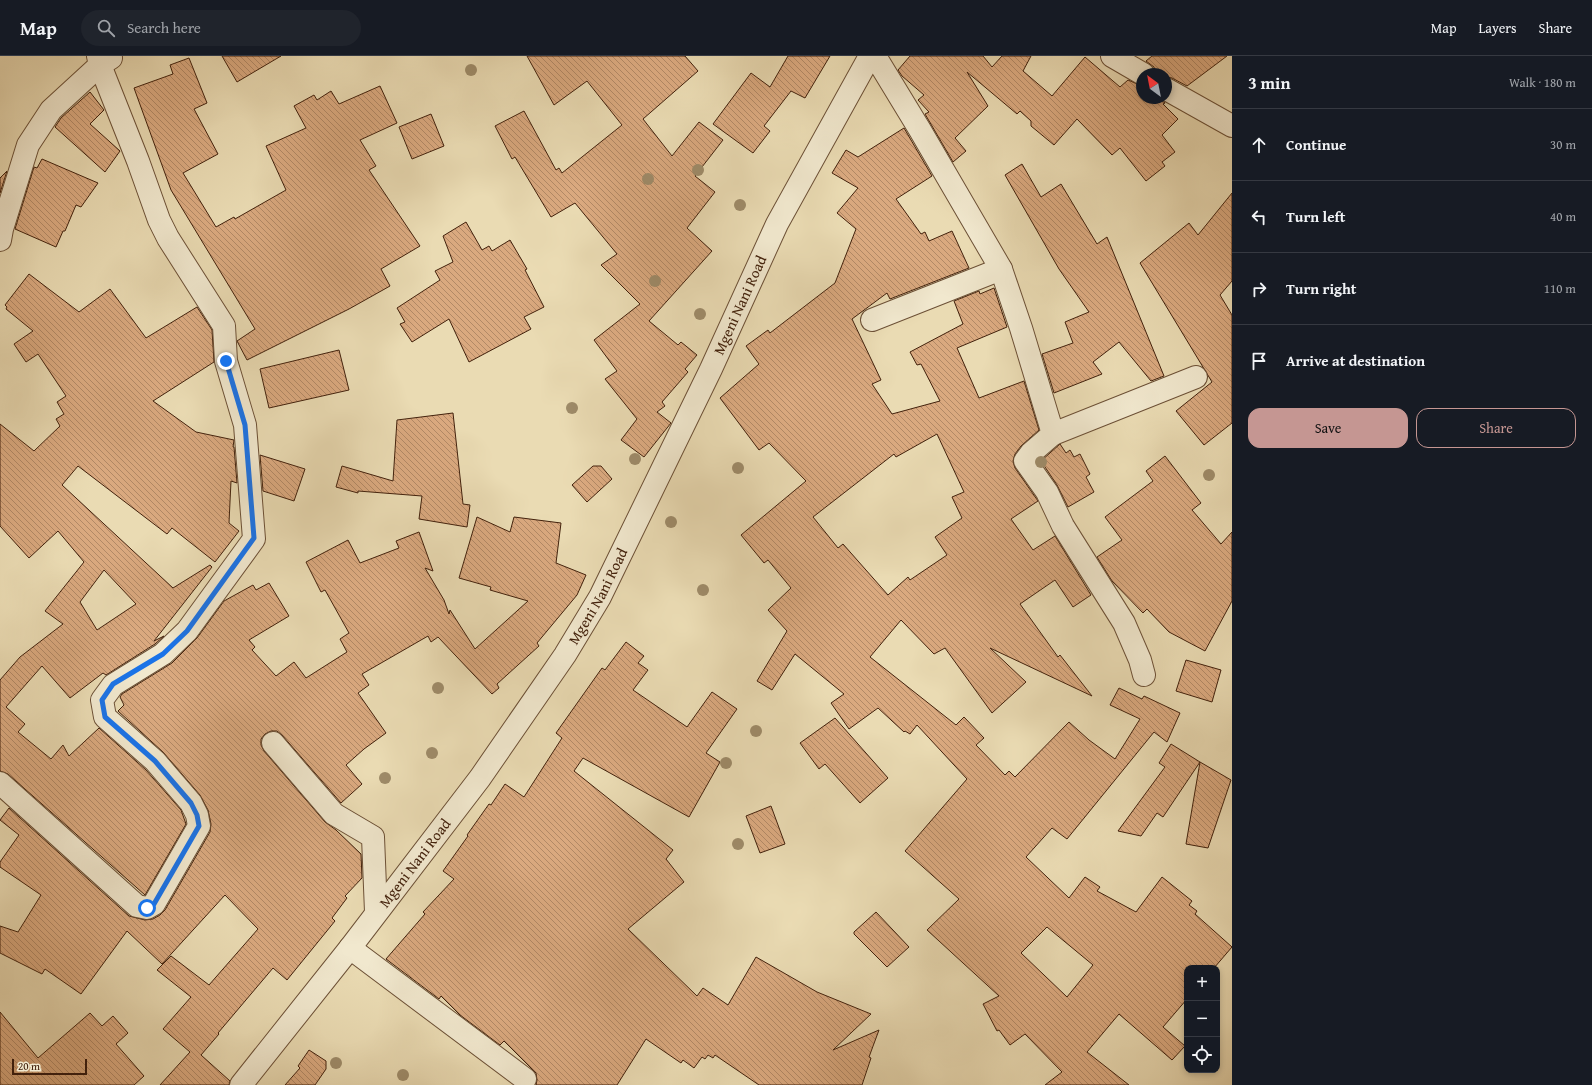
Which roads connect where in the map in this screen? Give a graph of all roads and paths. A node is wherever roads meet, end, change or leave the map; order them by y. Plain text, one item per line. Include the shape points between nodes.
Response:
1 (870, 56) edge
2 (875, 56) edge
3 (1112, 56) edge
4 (104, 59) edge
5 (1140, 66) edge
6 (1172, 92) edge
7 (1232, 126) edge
8 (1, 232) edge
9 (1001, 269) junction
10 (872, 320) dead end
11 (1196, 377) dead end
12 (1053, 434) junction
13 (1144, 675) dead end
14 (274, 743) dead end
15 (0, 783) edge
16 (376, 912) junction
17 (350, 948) junction
18 (525, 1079) dead end
19 (241, 1085) edge

1 - 16 street, Mgeni Nani Road via 777,224 711,369 600,597 566,656 480,778
2 - 9 street
3 - 5 street
4 - 8 street via 51,110 28,144
4 - 15 street via 159,220 224,326 226,361 245,425 254,538 187,631 163,654 113,684 102,700 105,717 155,761 191,803 197,815 199,826 154,904 147,908 137,906
6 - 7 street
9 - 10 street
9 - 12 street
11 - 12 street
12 - 13 street via 1025,461 1047,492 1063,526 1124,623
14 - 16 street via 334,814 373,837
16 - 17 street, Mgeni Nani Road
17 - 18 street
17 - 19 street, Mgeni Nani Road

